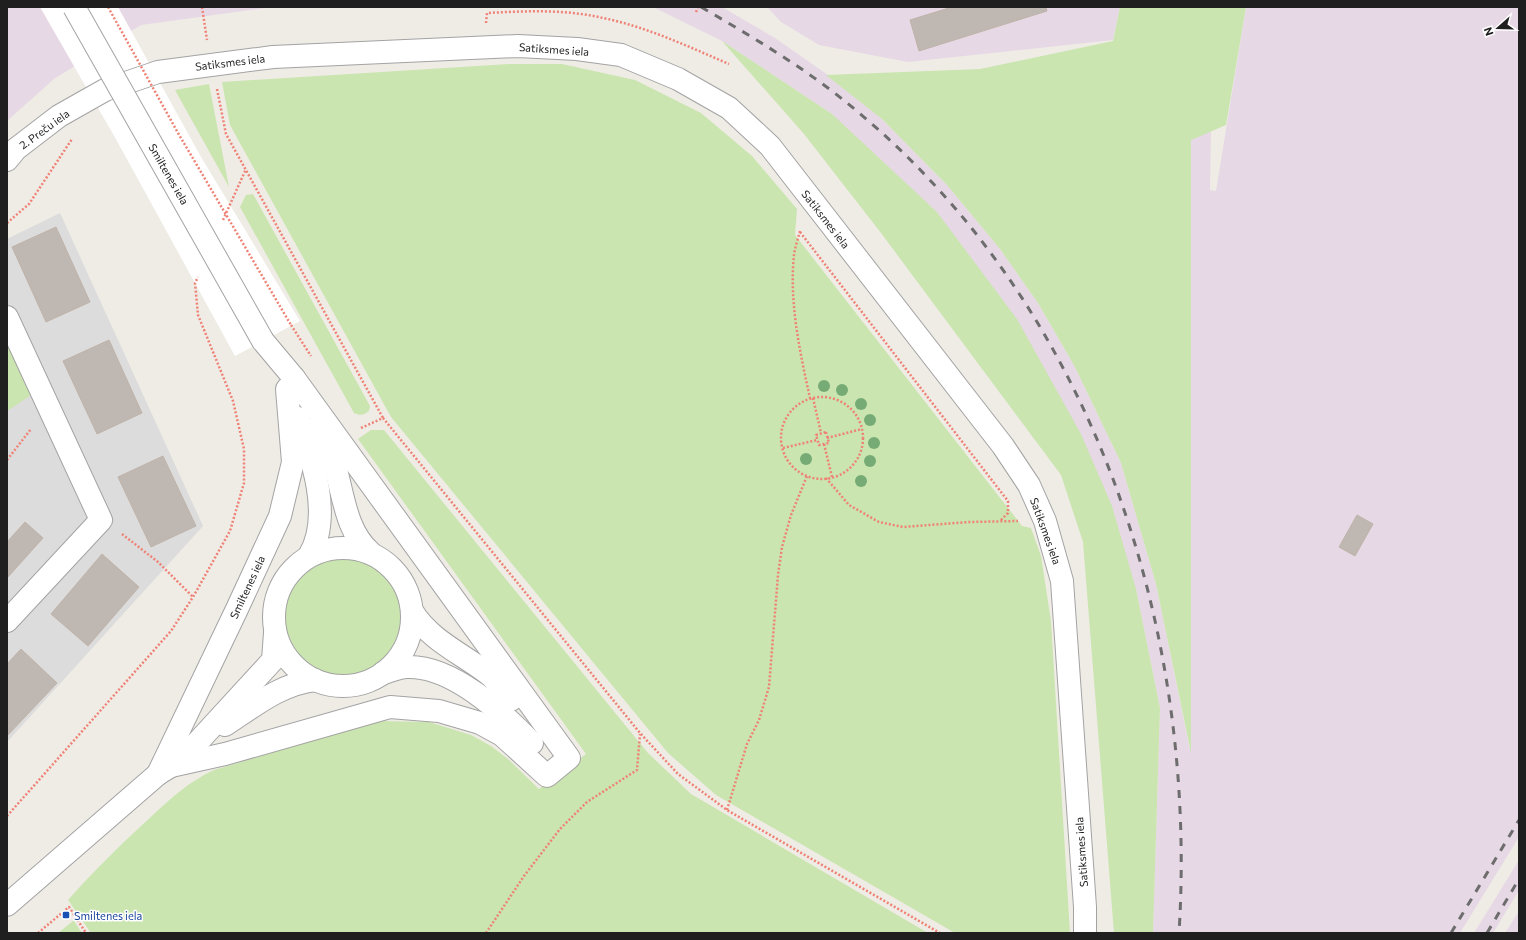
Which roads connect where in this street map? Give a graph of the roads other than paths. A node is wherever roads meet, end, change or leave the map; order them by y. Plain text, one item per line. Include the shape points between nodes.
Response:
1 (74, 7) edge
2 (105, 90) joint
3 (7, 160) edge
4 (7, 317) edge
5 (290, 384) junction
6 (370, 552) junction
7 (309, 556) junction
8 (412, 611) junction
9 (7, 622) edge
10 (274, 630) junction
11 (383, 673) junction
12 (315, 680) junction
13 (195, 745) junction
14 (559, 766) junction
15 (164, 770) junction
16 (7, 905) edge
17 (1085, 933) edge

1 - 5 street, Smiltenes iela, bridge
2 - 3 street, 2. Preču iela via 59,116 16,149
2 - 17 street, Satiksmes iela via 158,72 273,57 518,46 577,49 621,55 678,79 729,108 770,146 1003,446 1029,485 1042,514 1062,581
4 - 9 street via 101,520
5 - 6 street, Smiltenes iela via 325,442 351,526 359,543
5 - 7 street, Smiltenes iela via 312,463 320,504 320,527 315,546
5 - 14 street via 570,758
5 - 15 street, Smiltenes iela via 293,462 280,516
6 - 7 street, Smiltenes iela via 349,547 328,548
6 - 8 street, Smiltenes iela via 386,562 399,576 408,593
7 - 10 street, Smiltenes iela via 294,566 276,596
8 - 11 street, Smiltenes iela via 412,629 406,646 396,661
8 - 14 street via 418,621 440,641 492,677
10 - 12 street, Smiltenes iela via 288,660 300,672
10 - 13 street, Smiltenes iela via 273,660
11 - 12 street, Smiltenes iela via 367,682 350,686 332,686
11 - 14 street via 406,667 430,669 472,689
12 - 13 street, Smiltenes iela via 292,684 264,699
13 - 15 street, Smiltenes iela
14 - 15 street via 547,776 502,735 480,723 439,711 390,707
15 - 16 street, Smiltenes iela

